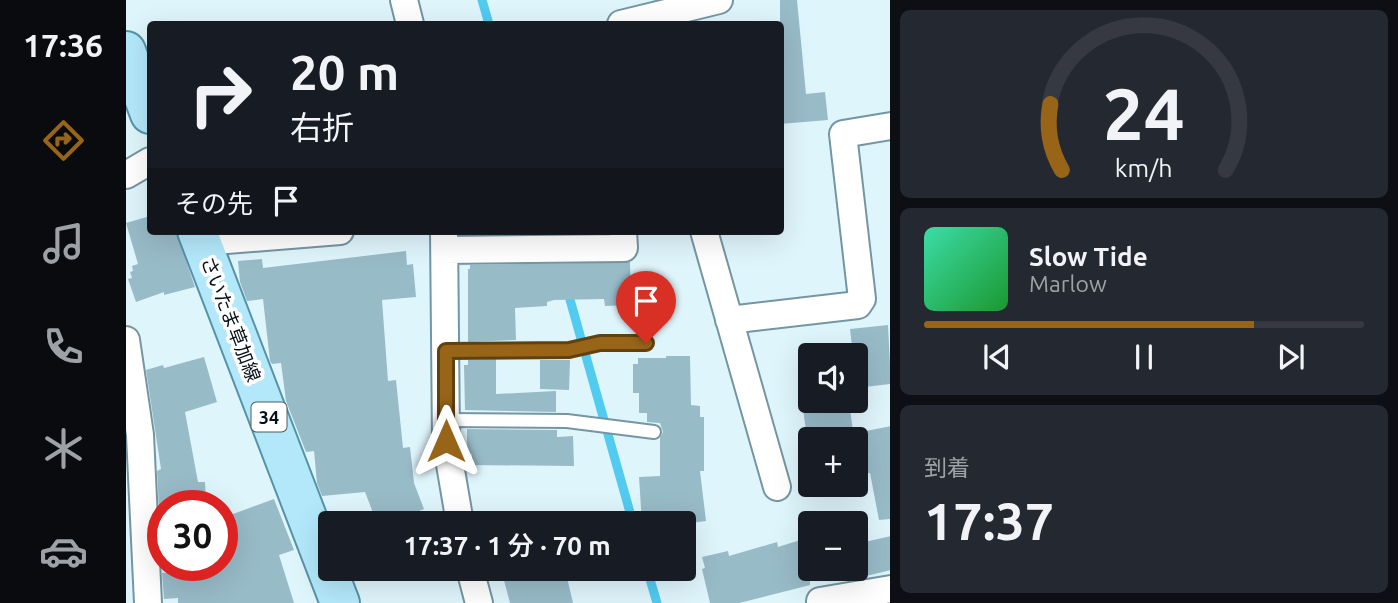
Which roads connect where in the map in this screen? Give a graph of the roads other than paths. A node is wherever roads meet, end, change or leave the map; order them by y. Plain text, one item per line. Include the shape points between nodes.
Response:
1 (404, 0) edge
2 (719, 0) edge
3 (409, 21) edge
4 (644, 21) edge
5 (126, 51) edge
6 (147, 103) edge
7 (890, 127) edge
8 (147, 163) edge
9 (126, 175) edge
10 (247, 235) edge
11 (623, 235) edge
12 (705, 235) edge
13 (200, 237) edge
14 (445, 241) edge
15 (729, 320) junction
16 (126, 340) edge
17 (646, 343) dead end
18 (446, 351) junction
19 (446, 420) junction
20 (654, 432) dead end
21 (777, 486) dead end
22 (458, 511) edge
23 (473, 581) edge
24 (890, 589) edge
25 (820, 601) edge
26 (148, 603) edge
27 (340, 603) edge
28 (479, 603) edge

1 - 3 street
2 - 4 street
5 - 6 main road
7 - 15 street via 843,134 862,299 858,305
8 - 9 street
10 - 13 street
11 - 14 street via 624,248
12 - 15 street
13 - 27 main road, さいたま草加線 / 34
14 - 18 street
15 - 21 street
16 - 26 street via 140,435
17 - 18 lane via 600,343 569,350
18 - 19 street
19 - 20 lane via 567,421
19 - 22 street
23 - 28 street
24 - 25 street

